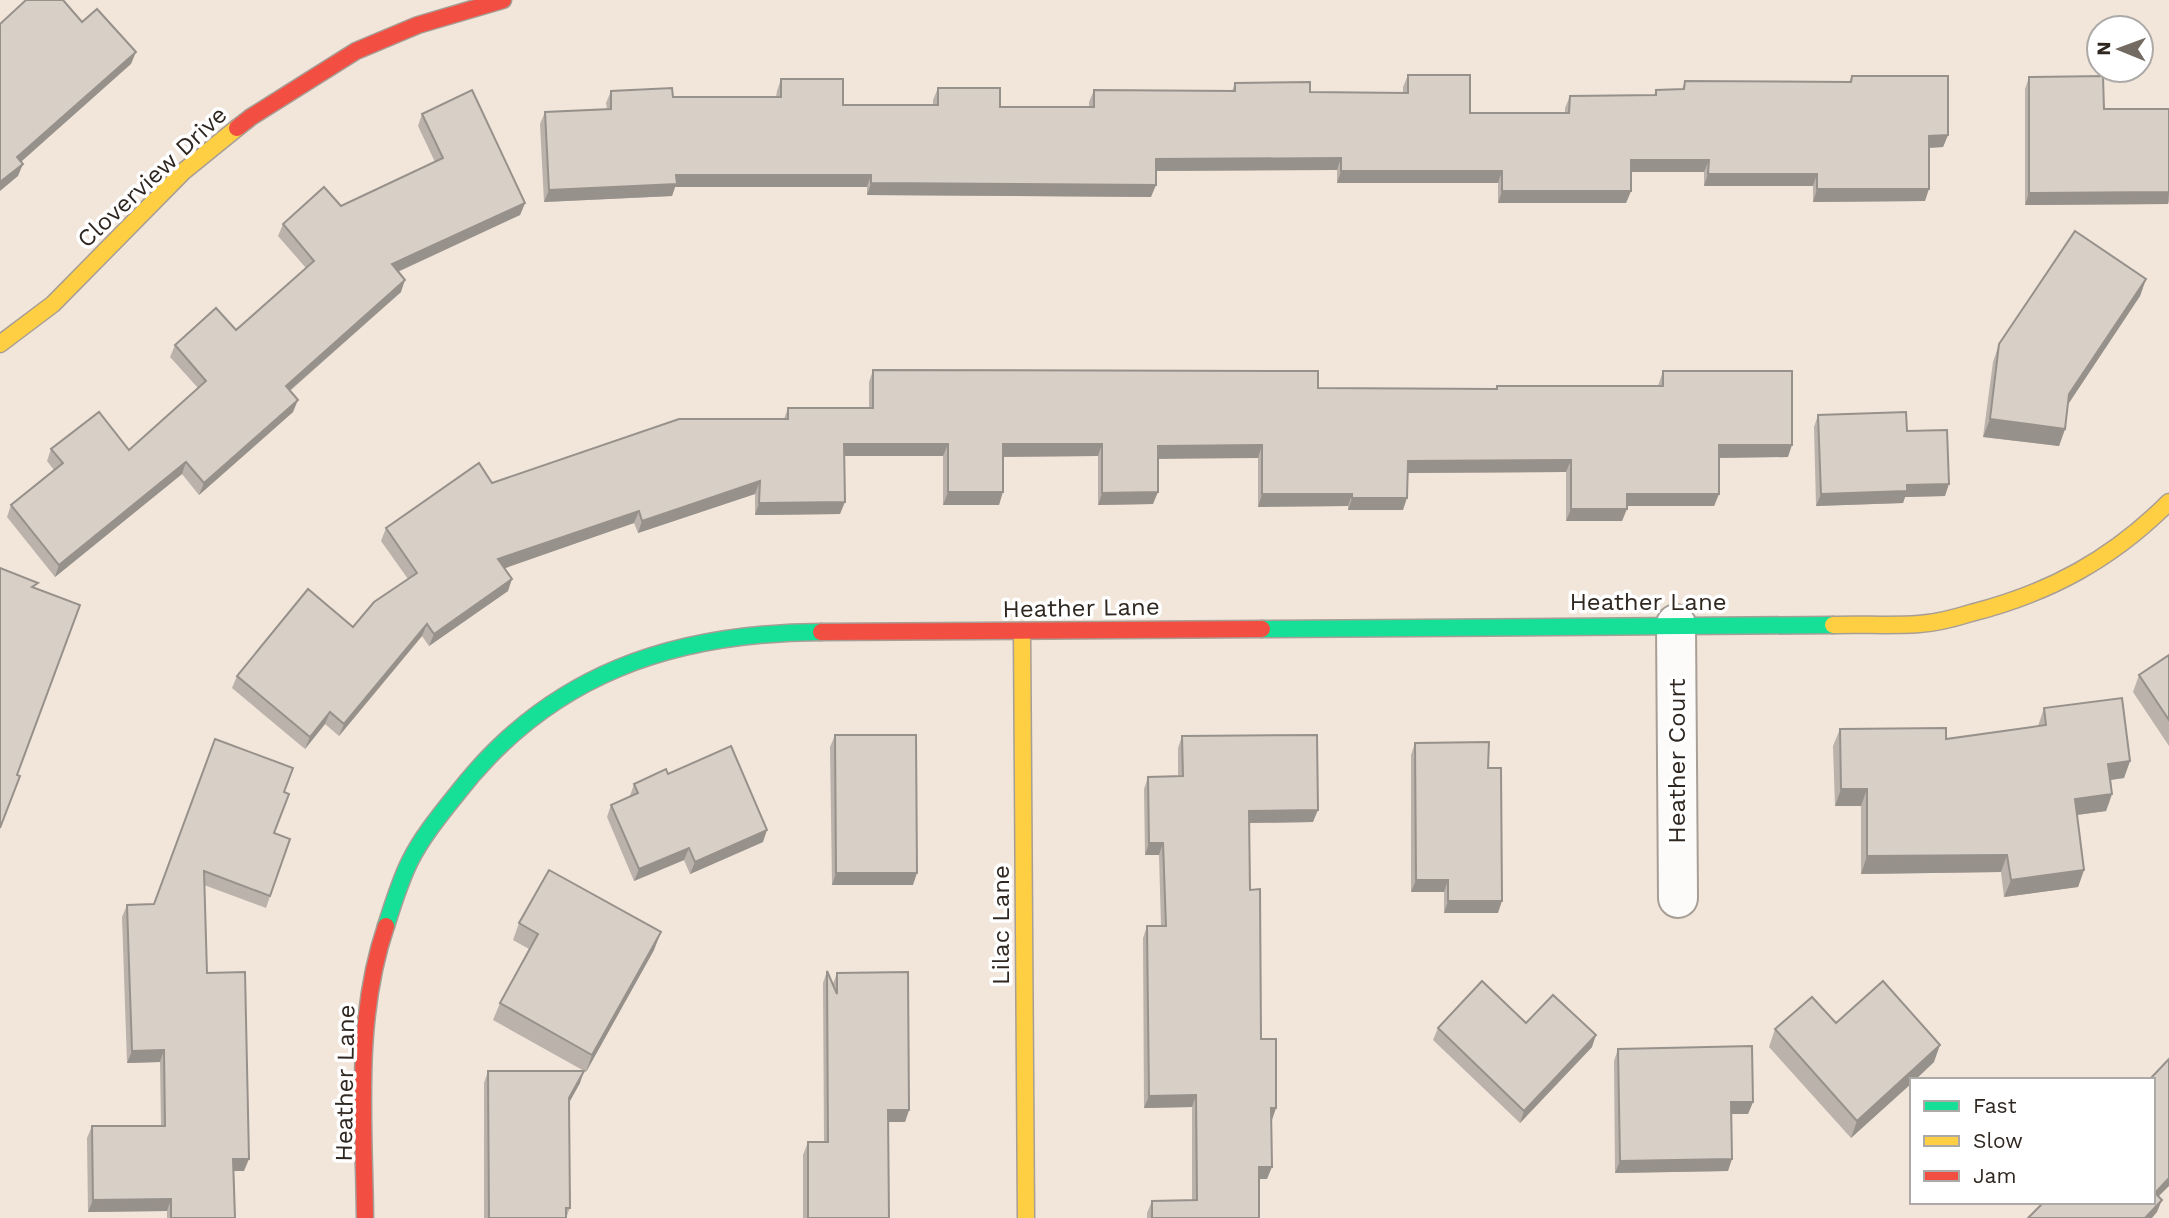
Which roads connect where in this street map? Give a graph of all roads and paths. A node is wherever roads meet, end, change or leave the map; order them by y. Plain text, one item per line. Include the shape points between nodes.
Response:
1 (503, 0) edge
2 (0, 344) edge
3 (2169, 502) edge
4 (1676, 624) junction
5 (1022, 631) junction
6 (1678, 898) dead end
7 (365, 1218) edge
8 (1026, 1218) edge

1 - 2 street, Cloverview Drive via 418,25 356,51 251,117 184,171 53,303
3 - 4 street, Heather Lane via 2128,541 2078,574 2026,598 1966,617 1909,624
4 - 5 street, Heather Lane
4 - 6 street, Heather Court
5 - 7 street, Heather Lane via 732,635 643,657 581,684 538,710 496,745 460,786 411,858 383,931 371,982 364,1054
5 - 8 street, Lilac Lane

